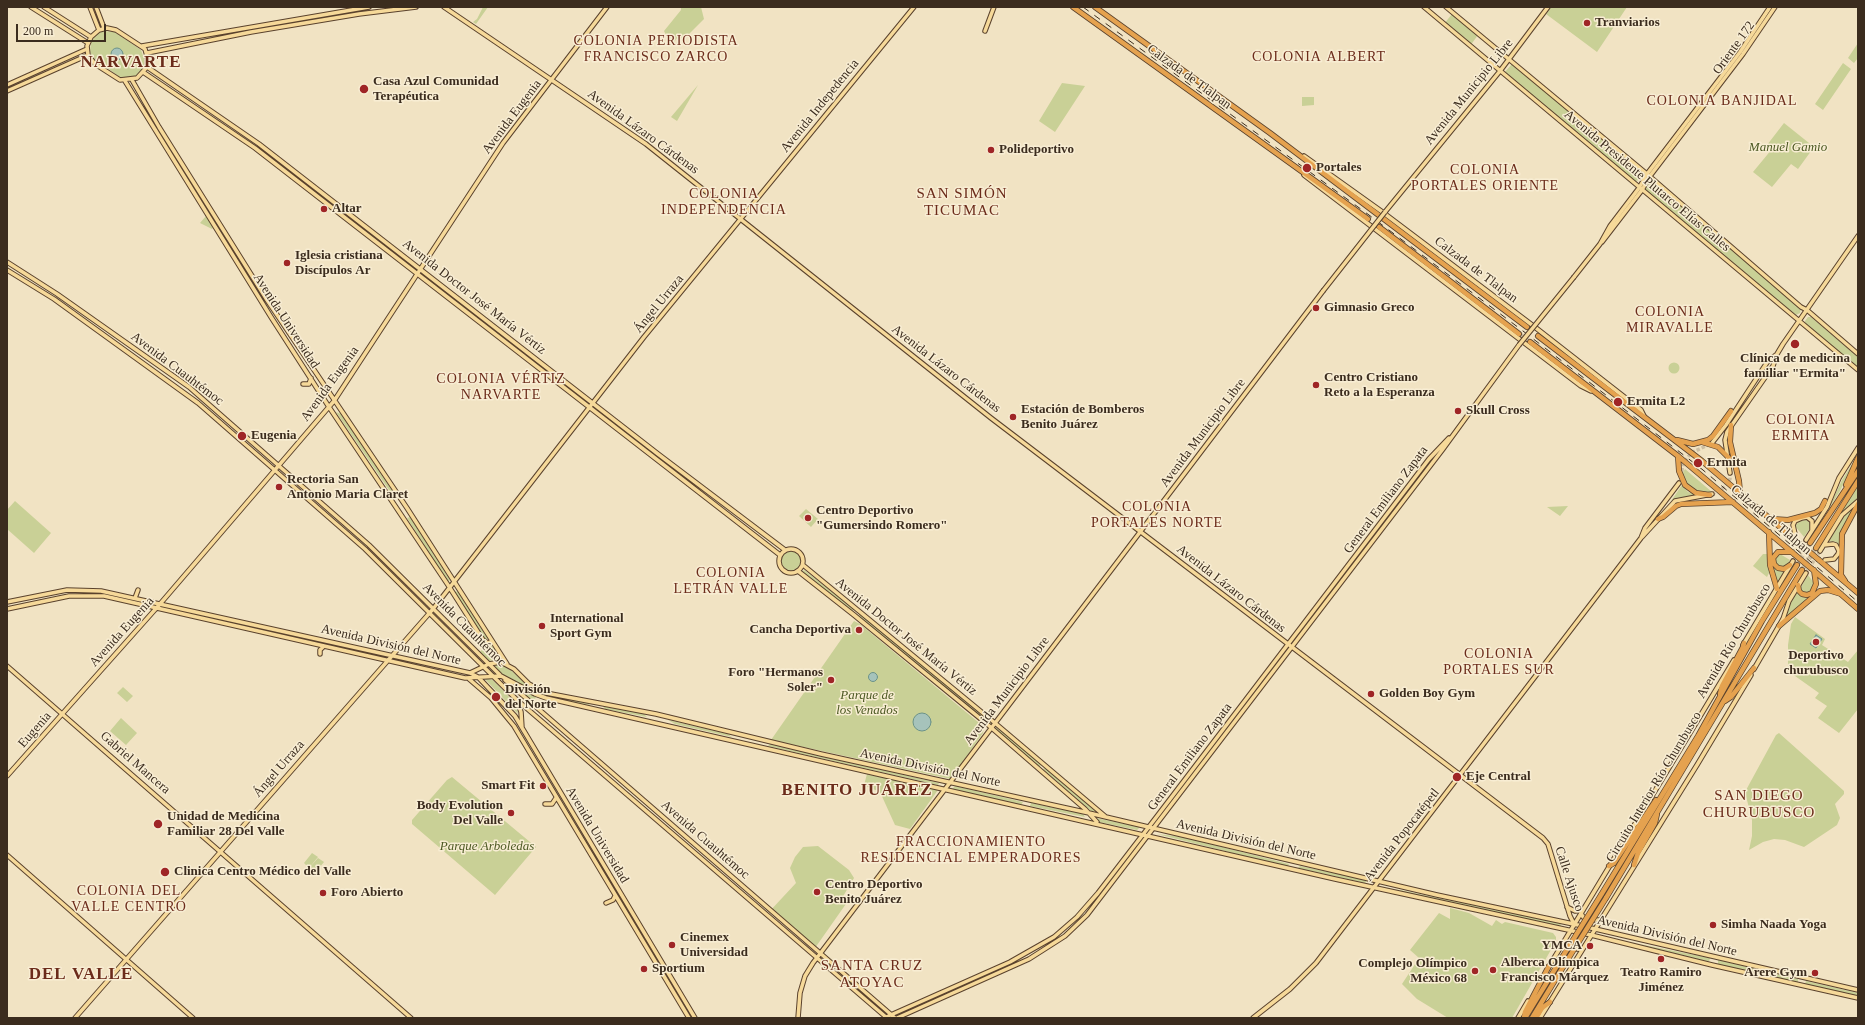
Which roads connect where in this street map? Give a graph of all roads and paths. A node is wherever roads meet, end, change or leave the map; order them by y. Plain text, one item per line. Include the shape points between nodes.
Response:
1 (31, 7) edge
2 (44, 7) edge
3 (90, 7) edge
4 (96, 7) edge
5 (369, 7) edge
6 (416, 7) edge
7 (444, 7) edge
8 (608, 7) edge
9 (914, 7) edge
10 (994, 7) edge
11 (1073, 7) edge
12 (1096, 7) edge
13 (1424, 7) edge
14 (1446, 7) edge
15 (1548, 7) edge
16 (1770, 7) edge
17 (1775, 7) edge
18 (104, 28) junction
19 (99, 30) junction
20 (985, 30) dead end
21 (91, 37) junction
22 (88, 43) junction
23 (142, 46) junction
24 (87, 49) junction
25 (147, 53) junction
26 (88, 55) junction
27 (1509, 59) junction
28 (147, 67) junction
29 (1500, 71) junction
30 (143, 72) junction
31 (125, 80) junction
32 (132, 80) junction
33 (552, 80) junction
34 (7, 85) edge
35 (7, 91) edge
36 (1289, 148) junction
37 (1294, 165) junction
38 (1649, 175) junction
39 (1641, 189) junction
40 (741, 219) junction
41 (1368, 219) dead end
42 (1379, 227) dead end
43 (1858, 236) edge
44 (7, 262) edge
45 (420, 268) junction
46 (7, 270) edge
47 (417, 273) junction
48 (1807, 310) junction
49 (1800, 320) junction
50 (1527, 328) dead end
51 (1520, 334) tunnel mouth
52 (1538, 336) dead end
53 (1530, 342) tunnel mouth
54 (1777, 354) junction
55 (1858, 354) edge
56 (1858, 370) edge
57 (311, 378) junction
58 (303, 384) dead end
59 (1592, 391) junction
60 (334, 401) junction
61 (593, 403) junction
62 (329, 407) junction
63 (590, 408) junction
64 (1731, 410) dead end
65 (1644, 416) junction
66 (1731, 425) junction
67 (1673, 439) junction
68 (1702, 442) junction
69 (1712, 443) tunnel mouth
70 (1858, 448) edge
71 (1678, 456) junction
72 (1729, 458) junction
73 (1858, 458) edge
74 (280, 465) junction
75 (275, 470) junction
76 (1858, 471) edge
77 (1730, 473) tunnel mouth
78 (1858, 481) edge
79 (1679, 484) dead end
80 (1845, 489) junction
81 (1740, 493) junction
82 (1711, 495) joint
83 (1826, 501) dead end
84 (1858, 501) edge
85 (1733, 502) junction
86 (1858, 504) edge
87 (1768, 516) junction
88 (1658, 519) junction
89 (1140, 531) junction
90 (1812, 531) junction
91 (1769, 532) junction
92 (1794, 534) dead end
93 (1641, 538) junction
94 (1808, 541) joint
95 (1823, 545) junction
96 (1818, 549) joint
97 (785, 550) junction
98 (1793, 553) junction
99 (780, 555) junction
100 (1825, 560) dead end
101 (1793, 564) junction
102 (803, 565) junction
103 (1813, 570) junction
104 (798, 571) junction
105 (1804, 571) joint
106 (1845, 581) junction
107 (455, 582) junction
108 (1798, 585) junction
109 (450, 588) junction
110 (1777, 589) junction
111 (138, 590) dead end
112 (1858, 593) edge
113 (1841, 594) junction
114 (136, 598) junction
115 (7, 602) edge
116 (160, 604) junction
117 (157, 608) junction
118 (433, 608) junction
119 (7, 609) edge
120 (1858, 609) edge
121 (429, 614) junction
122 (1779, 626) junction
123 (492, 641) junction
124 (1744, 643) junction
125 (1290, 646) junction
126 (324, 647) junction
127 (320, 654) dead end
128 (391, 656) junction
129 (386, 661) junction
130 (489, 664) junction
131 (507, 664) junction
132 (7, 666) edge
133 (482, 667) junction
134 (1754, 668) junction
135 (470, 673) junction
136 (491, 675) junction
137 (501, 676) junction
138 (478, 677) junction
139 (469, 679) junction
140 (517, 700) junction
141 (1721, 700) junction
142 (62, 714) junction
143 (995, 723) junction
144 (991, 728) junction
145 (522, 729) junction
146 (521, 738) junction
147 (7, 776) edge
148 (1460, 776) junction
149 (950, 783) junction
150 (945, 789) junction
151 (1663, 793) junction
152 (556, 798) junction
153 (545, 804) dead end
154 (1657, 812) junction
155 (1089, 813) junction
156 (1107, 817) junction
157 (1097, 823) junction
158 (1148, 828) junction
159 (1154, 829) junction
160 (1143, 834) junction
161 (1148, 836) junction
162 (1546, 840) joint
163 (221, 851) junction
164 (7, 855) edge
165 (1634, 865) junction
166 (1609, 866) junction
167 (1378, 882) junction
168 (1374, 887) junction
169 (1406, 888) junction
170 (1388, 890) junction
171 (615, 896) junction
172 (1603, 896) junction
173 (606, 903) dead end
174 (1567, 907) junction
175 (1582, 911) junction
176 (1600, 920) junction
177 (1574, 924) junction
178 (1594, 929) junction
179 (1570, 931) junction
180 (1591, 935) junction
181 (1566, 938) junction
182 (1562, 945) junction
183 (1569, 945) junction
184 (1577, 949) junction
185 (1582, 949) junction
186 (820, 953) junction
187 (1579, 954) junction
188 (816, 958) junction
189 (1566, 958) junction
190 (126, 960) junction
191 (1549, 966) junction
192 (1858, 990) edge
193 (1858, 998) edge
194 (1550, 1002) junction
195 (892, 1015) junction
196 (75, 1018) edge
197 (193, 1018) edge
198 (411, 1018) edge
199 (688, 1018) edge
200 (695, 1018) edge
201 (798, 1018) edge
202 (885, 1018) edge
203 (896, 1018) edge
204 (1253, 1018) edge
205 (1518, 1018) edge
206 (1525, 1018) edge
207 (1532, 1018) edge
208 (1536, 1018) edge
209 (1540, 1018) edge

1 - 22 main road
2 - 21 main road
3 - 19 main road
4 - 18 main road
5 - 23 main road
6 - 25 main road via 251,32
7 - 33 main road, Avenida Lázaro Cárdenas
8 - 33 main road, Avenida Eugenia
9 - 40 main road, Avenida Indepedencia
10 - 20 main road
11 - 37 highway, Calzada de Tlalpan
12 - 36 highway, Calzada de Tlalpan
13 - 29 main road, Avenida Presidente Plutarco Elías Calles
14 - 27 main road, Avenida Presidente Plutarco Elías Calles
15 - 27 main road, Avenida Municipio Libre
16 - 38 main road, Oriente 172
17 - 38 main road, Oriente 172 via 1743,54
18 - 19 main road
18 - 23 main road via 116,30
19 - 21 main road
21 - 22 main road
22 - 24 main road
23 - 25 main road
24 - 26 main road
24 - 34 main road
25 - 28 main road
26 - 31 main road via 101,68 120,80
26 - 35 main road
27 - 29 main road, Avenida Municipio Libre
27 - 38 main road, Avenida Presidente Plutarco Elías Calles
28 - 30 main road
28 - 45 main road, Avenida Doctor José María Vértiz via 259,144
29 - 39 main road, Avenida Presidente Plutarco Elías Calles
29 - 89 main road, Avenida Municipio Libre, bridge via 1384,212
30 - 32 main road
30 - 47 main road, Avenida Doctor José María Vértiz via 255,148
31 - 32 main road
31 - 57 main road, Avenida Universidad
32 - 60 main road, Avenida Universidad via 234,248
33 - 40 main road, Avenida Lázaro Cárdenas via 646,144
33 - 45 main road, Avenida Eugenia via 503,143
36 - 50 highway, Calzada de Tlalpan
36 - 65 main road, Calzada de Tlalpan via 1331,175 1536,328 1641,410
37 - 41 highway, Calzada de Tlalpan
37 - 59 main road, Calzada de Tlalpan via 1297,171 1580,386
38 - 39 main road, General Emiliano Zapata
38 - 48 main road, Avenida Presidente Plutarco Elías Calles
39 - 49 main road, Avenida Presidente Plutarco Elías Calles
39 - 125 main road, General Emiliano Zapata, bridge
40 - 61 main road, Ángel Urraza
40 - 89 main road, Avenida Lázaro Cárdenas via 991,418
42 - 51 highway, Calzada de Tlalpan
43 - 48 main road
44 - 74 main road, Avenida Cuauhtémoc via 189,387
45 - 47 main road, Avenida Eugenia
45 - 61 main road, Avenida Doctor José María Vértiz
46 - 75 main road, Avenida Cuauhtémoc via 54,299 185,393
47 - 60 main road, Avenida Eugenia
47 - 63 main road, Avenida Doctor José María Vértiz
48 - 49 main road
48 - 55 main road, Avenida Presidente Plutarco Elías Calles
49 - 54 main road
49 - 56 main road, Avenida Presidente Plutarco Elías Calles
52 - 65 highway, Calzada de Tlalpan
53 - 59 highway, Calzada de Tlalpan
54 - 66 main road via 1773,366
54 - 69 main road via 1768,361
57 - 58 main road via 309,384
57 - 62 main road, Avenida Universidad
59 - 71 highway, Calzada de Tlalpan
60 - 62 main road, Avenida Eugenia
60 - 107 main road, Avenida Universidad via 386,475
61 - 63 main road, Ángel Urraza
61 - 97 main road, Avenida Doctor José María Vértiz
62 - 74 main road, Avenida Eugenia
62 - 109 main road, Avenida Universidad
63 - 99 main road, Avenida Doctor José María Vértiz
63 - 107 main road
64 - 68 highway via 1713,436
65 - 67 highway, Calzada de Tlalpan
66 - 72 main road via 1725,437
66 - 81 highway via 1730,442
67 - 68 highway via 1688,444
67 - 81 highway, Calzada de Tlalpan
68 - 72 highway via 1718,447
70 - 90 main road via 1839,478 1831,499
71 - 82 highway via 1679,471 1685,485 1696,493
71 - 85 highway, Calzada de Tlalpan
72 - 77 main road
73 - 80 highway
74 - 75 main road, Avenida Eugenia
74 - 118 main road, Avenida Cuauhtémoc via 369,545
75 - 116 main road, Avenida Eugenia
75 - 121 main road, Avenida Cuauhtémoc via 365,549
76 - 80 highway
78 - 96 highway
79 - 93 main road, Avenida Popocatépetl via 1645,528
80 - 94 highway
81 - 87 highway, Calzada de Tlalpan
82 - 88 main road, Avenida Popocatépetl via 1675,501
83 - 87 highway via 1818,512 1792,519 1775,520
84 - 95 main road via 1842,515
85 - 88 highway via 1681,504
85 - 91 highway, Calzada de Tlalpan
86 - 106 highway via 1842,534 1841,575
87 - 106 highway, Calzada de Tlalpan, bridge
88 - 93 main road, Avenida Popocatépetl via 1650,531
89 - 125 main road, Avenida Lázaro Cárdenas
89 - 143 main road, Avenida Municipio Libre
90 - 92 main road via 1812,521 1802,518 1793,525
90 - 94 main road
91 - 98 highway, Calzada de Tlalpan
91 - 110 highway via 1770,565
93 - 148 main road, Avenida Popocatépetl
95 - 96 main road
95 - 100 main road via 1833,544 1839,550 1834,559
97 - 99 main road
97 - 102 main road via 799,550 803,556
98 - 101 highway via 1778,552 1773,558 1778,568 1784,569
98 - 103 highway, Calzada de Tlalpan, bridge
99 - 104 main road via 782,570 788,573
101 - 110 main road, Avenida Río Churubusco
101 - 141 highway, Circuito Interior Río Churubusco
102 - 104 main road
102 - 143 main road, Avenida Doctor José María Vértiz
103 - 108 highway via 1816,584 1812,593 1802,594
103 - 113 highway, Calzada de Tlalpan
104 - 144 main road, Avenida Doctor José María Vértiz
105 - 108 main road, Avenida Río Churubusco
105 - 141 highway, Circuito Interior Río Churubusco
106 - 112 highway, Calzada de Tlalpan
107 - 109 main road, Ángel Urraza
107 - 123 main road, Avenida Universidad
108 - 122 main road, Avenida Río Churubusco
109 - 118 main road, Ángel Urraza
109 - 123 main road, Avenida Universidad via 483,640
110 - 124 main road, Avenida Río Churubusco
111 - 114 main road
113 - 120 highway, Calzada de Tlalpan
113 - 122 highway via 1828,590 1820,591
114 - 115 main road, Avenida División del Norte via 83,589
114 - 116 main road, Avenida División del Norte
116 - 117 main road, Avenida Eugenia
116 - 128 main road, Avenida División del Norte
117 - 119 main road, Avenida División del Norte via 104,596 86,595
117 - 126 main road, Avenida División del Norte
117 - 142 main road, Avenida Eugenia
118 - 121 main road, Ángel Urraza
118 - 130 main road, Avenida Cuauhtémoc
121 - 128 main road, Ángel Urraza
121 - 133 main road, Avenida Cuauhtémoc
122 - 134 main road, Avenida Río Churubusco
123 - 131 main road, Avenida Universidad
124 - 141 highway via 1722,686
124 - 166 main road, Avenida Río Churubusco
125 - 148 main road, Avenida Lázaro Cárdenas
125 - 158 main road, General Emiliano Zapata
125 - 159 main road, General Emiliano Zapata
126 - 127 main road
126 - 129 main road, Avenida División del Norte
128 - 129 main road, Ángel Urraza
128 - 135 main road, Avenida División del Norte
129 - 139 main road, Avenida División del Norte
129 - 163 main road, Ángel Urraza
130 - 131 main road, Avenida División del Norte
130 - 133 main road, Avenida División del Norte
130 - 137 main road, Avenida Cuauhtémoc
131 - 149 main road, Avenida División del Norte via 529,684 546,693 656,714
132 - 142 main road, Gabriel Mancera
133 - 135 main road, Avenida División del Norte
133 - 136 main road, Avenida Cuauhtémoc
134 - 141 highway via 1731,696
134 - 165 main road, Avenida Río Churubusco
135 - 138 main road, Avenida Universidad
136 - 137 main road, Avenida División del Norte
136 - 138 main road, Avenida División del Norte
136 - 140 main road, Avenida Cuauhtémoc
137 - 150 main road, Avenida División del Norte via 546,698
137 - 186 main road, Avenida Cuauhtémoc
138 - 139 main road, Avenida División del Norte
138 - 145 main road, Avenida Universidad via 509,709
139 - 146 main road, Avenida Universidad via 502,710
140 - 145 main road
140 - 188 main road, Avenida Cuauhtémoc
141 - 151 highway, Circuito Interior Río Churubusco
141 - 154 highway, Circuito Interior Río Churubusco
142 - 147 main road, Eugenia
142 - 163 main road, Gabriel Mancera
143 - 144 main road, Avenida Municipio Libre
143 - 156 main road, Avenida Doctor José María Vértiz
144 - 149 main road, Avenida Municipio Libre
144 - 155 main road, Avenida Doctor José María Vértiz
145 - 146 main road
145 - 200 main road, Avenida Universidad
146 - 152 main road, Avenida Universidad
148 - 162 main road, Avenida Lázaro Cárdenas
148 - 167 main road, Avenida Popocatépetl
149 - 150 main road, Avenida Municipio Libre
149 - 155 main road, Avenida División del Norte
150 - 157 main road, Avenida División del Norte
150 - 186 main road, Avenida Municipio Libre
151 - 166 highway via 1651,805 1614,863
151 - 172 highway, Circuito Interior Río Churubusco
152 - 153 main road via 552,804
152 - 171 main road, Avenida Universidad
154 - 165 highway via 1656,820
154 - 172 highway, Circuito Interior Río Churubusco
155 - 156 main road, Avenida División del Norte
155 - 157 main road, Avenida Doctor José María Vértiz
156 - 158 main road, Avenida División del Norte
157 - 160 main road, Avenida División del Norte
158 - 159 main road, Avenida División del Norte
158 - 160 main road, General Emiliano Zapata
159 - 161 main road, General Emiliano Zapata
159 - 167 main road, Avenida División del Norte
160 - 161 main road, Avenida División del Norte
160 - 195 main road, General Emiliano Zapata via 1090,902 1058,934 1010,962
161 - 168 main road, Avenida División del Norte
161 - 203 main road, General Emiliano Zapata via 1095,906 1063,937 1023,962
162 - 174 main road, Calle Ajusco
163 - 190 main road, Ángel Urraza
163 - 198 main road, Gabriel Mancera
164 - 190 main road
165 - 176 main road, Avenida Río Churubusco
166 - 175 main road, Avenida Río Churubusco
167 - 168 main road, Avenida Popocatépetl
167 - 169 main road, Avenida División del Norte
168 - 170 main road, Avenida División del Norte
168 - 204 main road, Avenida Popocatépetl via 1316,963 1290,989
169 - 170 main road via 1387,885
169 - 177 main road, Avenida División del Norte
170 - 179 main road, Avenida División del Norte
171 - 173 main road
171 - 199 main road, Avenida Universidad
172 - 189 highway, Circuito Interior Río Churubusco, bridge
174 - 175 main road
174 - 177 main road, Calle Ajusco
175 - 176 main road via 1583,917
175 - 177 main road, Avenida Río Churubusco
176 - 178 main road, Avenida Río Churubusco
177 - 178 main road, Avenida División del Norte
177 - 179 main road, Avenida Río Churubusco
178 - 180 main road, Avenida Río Churubusco
178 - 192 main road, Avenida División del Norte
179 - 180 main road, Avenida División del Norte
179 - 181 main road, Avenida Río Churubusco
180 - 185 main road, Avenida Río Churubusco
180 - 193 main road, Avenida División del Norte
181 - 182 main road, Avenida Río Churubusco
181 - 183 main road
182 - 183 main road
182 - 191 main road, Avenida Río Churubusco
183 - 184 main road
184 - 185 main road
184 - 187 main road
185 - 187 main road, Avenida Río Churubusco
186 - 188 main road, Avenida Municipio Libre
186 - 195 main road, Avenida Cuauhtémoc
187 - 194 main road, Avenida Río Churubusco
188 - 201 main road, Avenida Municipio Libre via 802,984
188 - 202 main road, Avenida Cuauhtémoc
189 - 206 highway, Circuito Interior Río Churubusco
189 - 207 highway, Circuito Interior Río Churubusco
190 - 196 main road, Ángel Urraza
190 - 197 main road
191 - 205 main road, Avenida Río Churubusco
191 - 206 highway via 1525,1012
194 - 208 highway via 1542,1008
194 - 209 main road, Avenida Río Churubusco
195 - 202 main road, General Emiliano Zapata
195 - 203 main road, Avenida Cuauhtémoc

